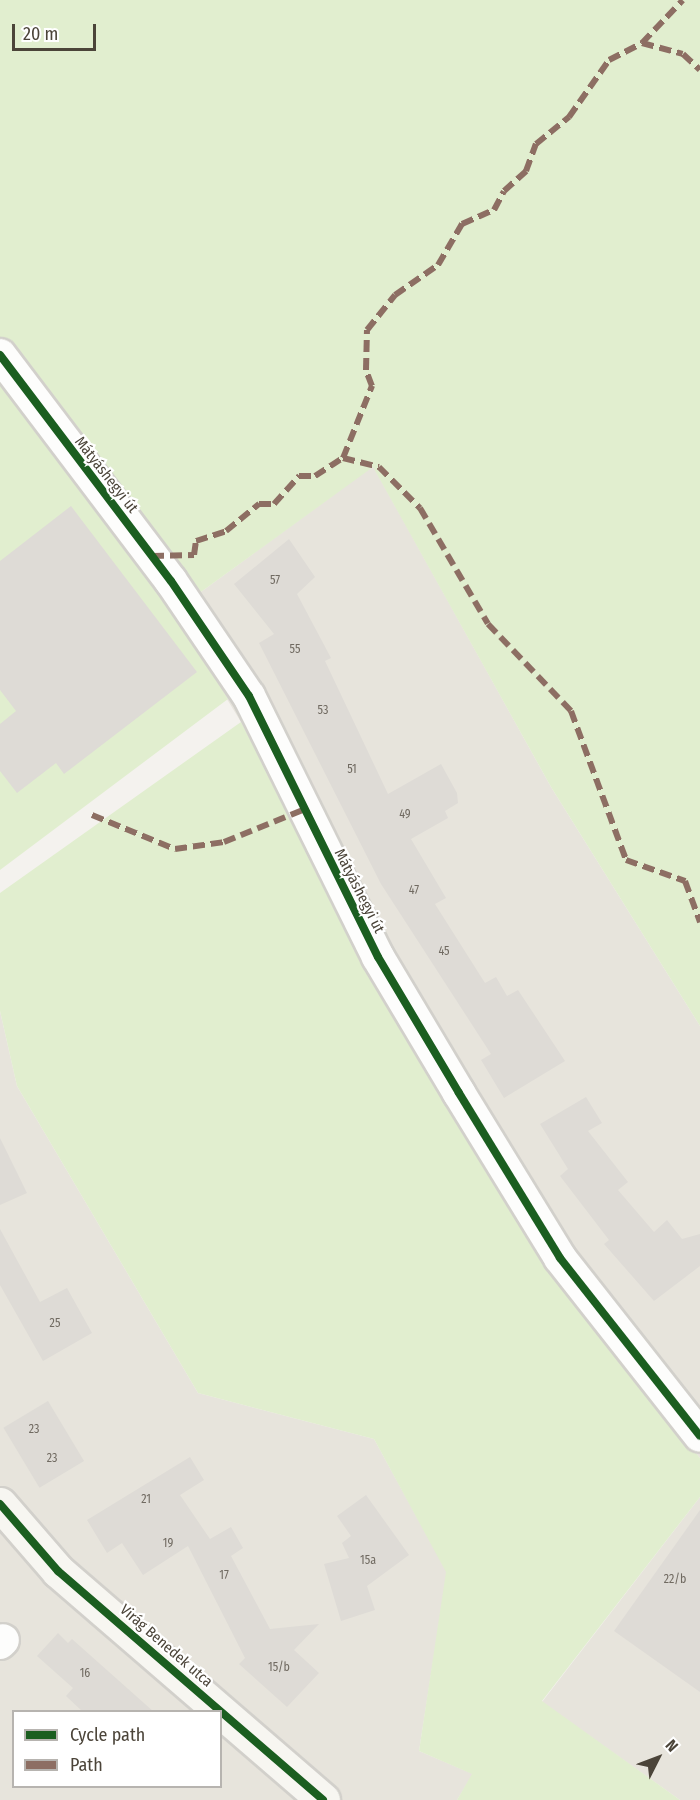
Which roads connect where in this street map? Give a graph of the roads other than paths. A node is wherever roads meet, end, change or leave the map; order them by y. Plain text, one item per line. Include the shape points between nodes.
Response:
1 (0, 355) edge
2 (700, 1436) edge
3 (0, 1504) edge
4 (219, 1710) edge
5 (222, 1713) edge
6 (323, 1800) edge

1 - 2 street, Mátyáshegyi út via 177,589 249,696 378,957 459,1093 560,1258
3 - 4 street, Virág Benedek utca via 58,1571
5 - 6 street, Virág Benedek utca

